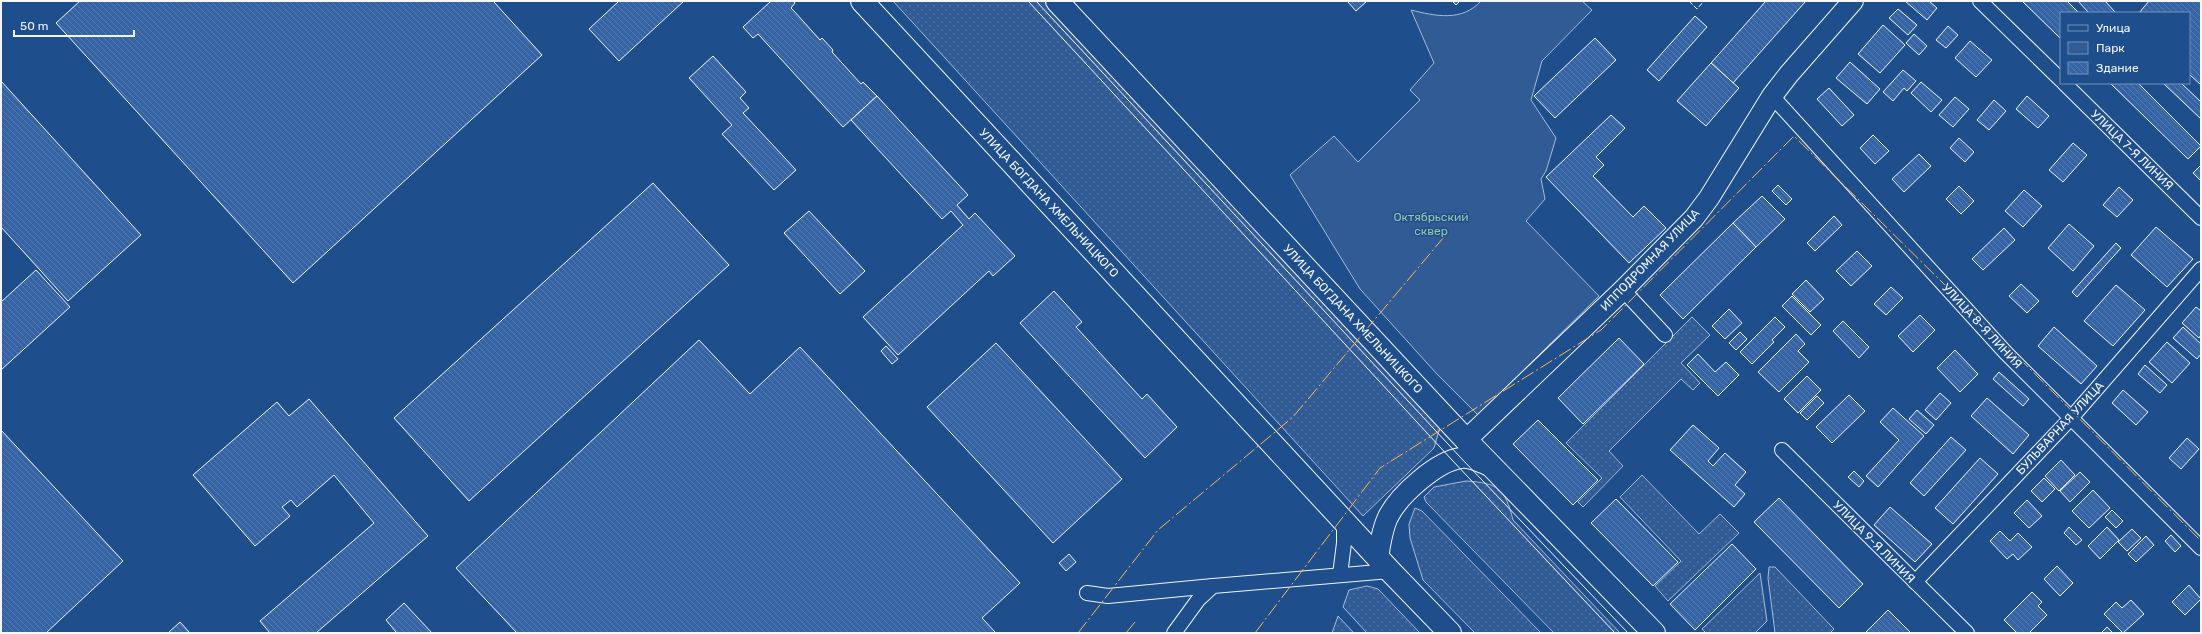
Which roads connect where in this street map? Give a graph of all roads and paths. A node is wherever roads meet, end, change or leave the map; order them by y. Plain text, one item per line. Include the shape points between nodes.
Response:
1 (862, 1) edge
2 (1057, 1) edge
3 (1853, 1) edge
4 (1980, 1) edge
5 (2060, 79) edge
6 (2065, 84) edge
7 (1772, 96) junction
8 (2201, 218) edge
9 (2201, 269) edge
10 (1623, 290) junction
11 (1665, 335) dead end
12 (2072, 417) junction
13 (1466, 440) junction
14 (1782, 450) dead end
15 (1493, 468) junction
16 (1344, 521) junction
17 (2201, 548) edge
18 (1384, 565) junction
19 (1340, 575) junction
20 (1915, 582) junction
21 (1213, 586) junction
22 (1086, 593) dead end
23 (1174, 633) edge
24 (1450, 633) edge
25 (1654, 633) edge
26 (1967, 633) edge

1 - 16 main road, УЛИЦА БОГДАНА ХМЕЛЬНИЦКОГО
2 - 13 main road, УЛИЦА БОГДАНА ХМЕЛЬНИЦКОГО
3 - 7 main road, ИППОДРОМНАЯ УЛИЦА
4 - 5 street
6 - 8 street, УЛИЦА 7-Я ЛИНИЯ
7 - 10 main road, ИППОДРОМНАЯ УЛИЦА via 1694,218
7 - 12 street, УЛИЦА 8-Я ЛИНИЯ via 2006,353
9 - 12 street, БУЛЬВАРНАЯ УЛИЦА
10 - 11 street
10 - 13 main road, ИППОДРОМНАЯ УЛИЦА
12 - 17 street, УЛИЦА 8-Я ЛИНИЯ
12 - 20 street, БУЛЬВАРНАЯ УЛИЦА
13 - 15 main road, УЛИЦА БОГДАНА ХМЕЛЬНИЦКОГО
14 - 20 street, УЛИЦА 9-Я ЛИНИЯ
15 - 18 main road via 1461,458 1440,465 1430,473 1392,511 1383,533
15 - 25 main road, УЛИЦА БОГДАНА ХМЕЛЬНИЦКОГО
16 - 18 main road, УЛИЦА БОГДАНА ХМЕЛЬНИЦКОГО
16 - 19 street
18 - 19 street
18 - 24 main road, УЛИЦА БОГДАНА ХМЕЛЬНИЦКОГО
19 - 21 street
20 - 26 street, УЛИЦА 9-Я ЛИНИЯ
21 - 22 street via 1108,596
21 - 23 street via 1198,600

